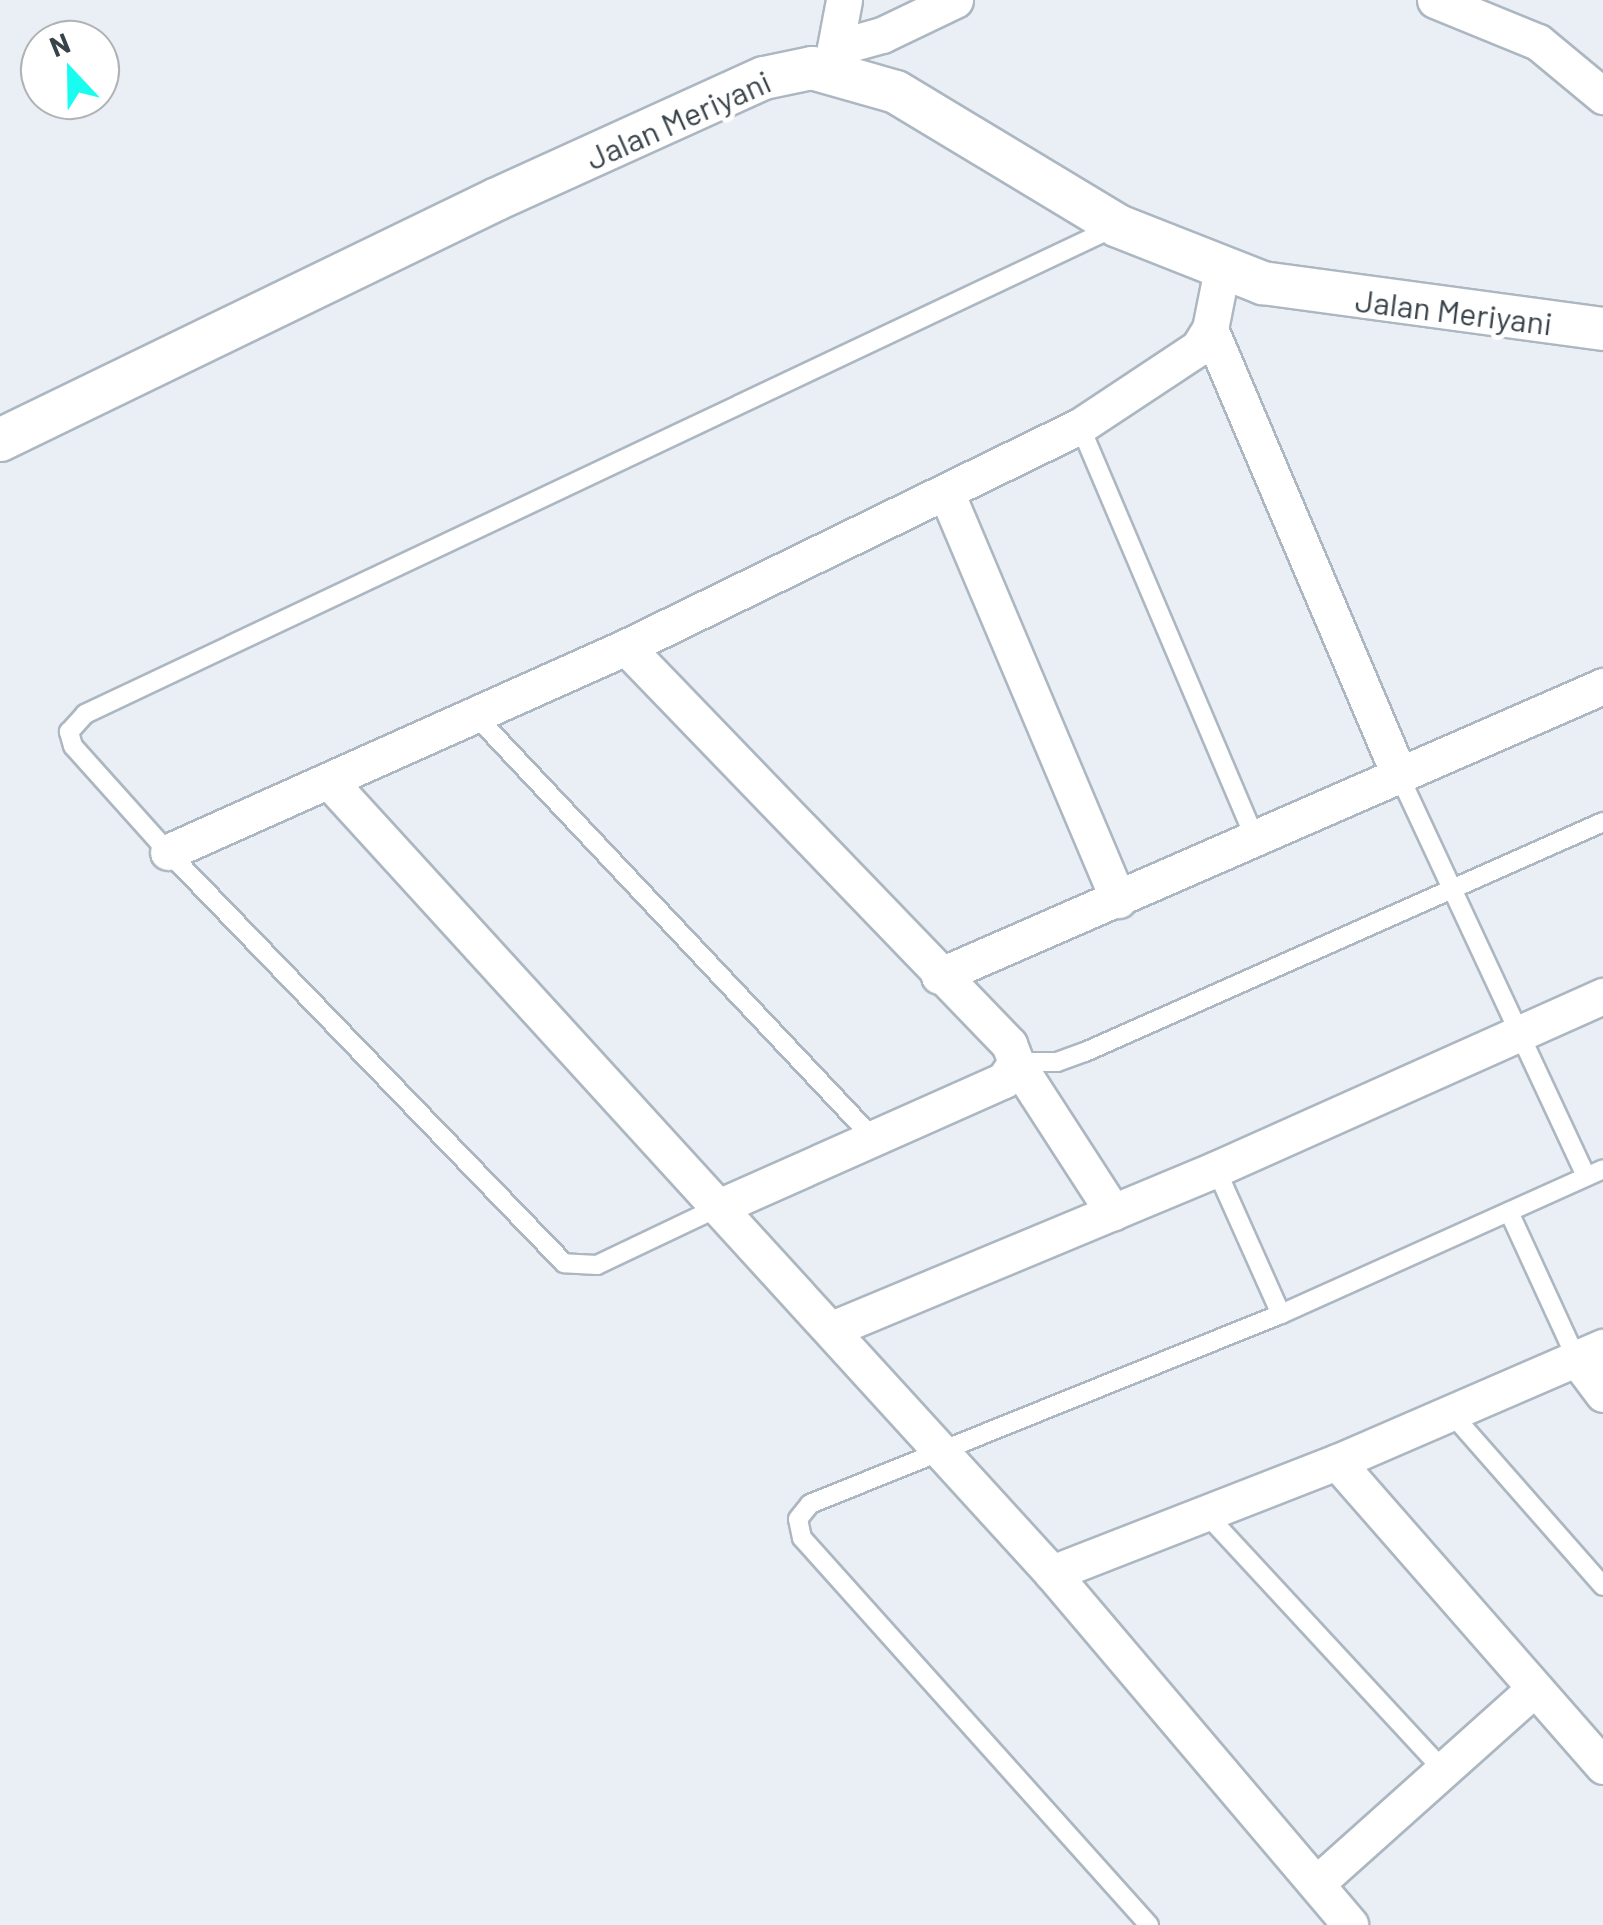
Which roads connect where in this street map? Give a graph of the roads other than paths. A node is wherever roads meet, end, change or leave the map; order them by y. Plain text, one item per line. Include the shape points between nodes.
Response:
1 (844, 0) edge
2 (956, 0) edge
3 (1435, 0) edge
4 (833, 59) junction
5 (1603, 96) edge
6 (1118, 226) junction
7 (1222, 269) junction
8 (1210, 328) junction
9 (1603, 329) edge
10 (1080, 426) junction
11 (0, 440) edge
12 (946, 492) junction
13 (626, 647) junction
14 (1603, 686) edge
15 (474, 714) junction
16 (1399, 775) junction
17 (329, 781) junction
18 (1603, 822) edge
19 (1255, 838) junction
20 (168, 852) junction
21 (1453, 888) junction
22 (1118, 900) junction
23 (939, 976) junction
24 (1603, 996) edge
25 (1520, 1030) junction
26 (1016, 1062) junction
27 (873, 1138) junction
28 (1216, 1169) junction
29 (1595, 1173) edge
30 (721, 1206) junction
31 (1113, 1212) junction
32 (1508, 1212) junction
33 (1282, 1314) junction
34 (832, 1329) junction
35 (1590, 1352) edge
36 (1603, 1394) edge
37 (1451, 1414) junction
38 (940, 1454) junction
39 (1337, 1462) junction
40 (1207, 1515) junction
41 (1052, 1574) junction
42 (1603, 1586) edge
43 (1534, 1689) junction
44 (1603, 1766) edge
45 (1443, 1770) junction
46 (1317, 1883) junction
47 (1150, 1925) edge
48 (1350, 1925) edge

1 - 4 street
2 - 4 street
3 - 5 street via 1538,42
4 - 6 street, Jalan Meriyani
4 - 11 street, Jalan Meriyani via 764,78 497,199
6 - 7 street, Jalan Meriyani
6 - 20 lane via 85,714 69,732 72,746
7 - 8 street
7 - 9 street, Jalan Meriyani via 1318,294
8 - 10 street via 1175,368
8 - 16 street
10 - 12 street
10 - 19 lane
12 - 13 street
12 - 22 street
13 - 15 street
13 - 23 street
14 - 16 street
15 - 17 street
15 - 27 lane
16 - 19 street
16 - 21 lane
17 - 20 street
17 - 30 street
18 - 21 lane
19 - 22 street
20 - 30 lane via 564,1263 597,1265
21 - 25 lane
21 - 26 lane via 1085,1052 1057,1062
22 - 23 street
23 - 26 street via 1009,1044
24 - 25 street
25 - 28 street
25 - 29 lane
26 - 27 street via 1004,1080
26 - 31 street
27 - 30 street
28 - 31 street
28 - 33 lane
29 - 32 lane
30 - 34 street
31 - 34 street
32 - 33 lane
32 - 35 lane
33 - 38 lane
34 - 38 street
35 - 36 street
35 - 37 street
37 - 39 street
37 - 42 lane
38 - 41 street
38 - 47 lane via 810,1504 798,1520 802,1538
39 - 40 street
39 - 43 street
40 - 41 street
40 - 45 lane
41 - 46 street
43 - 44 street
43 - 45 street
45 - 46 street
46 - 48 street

